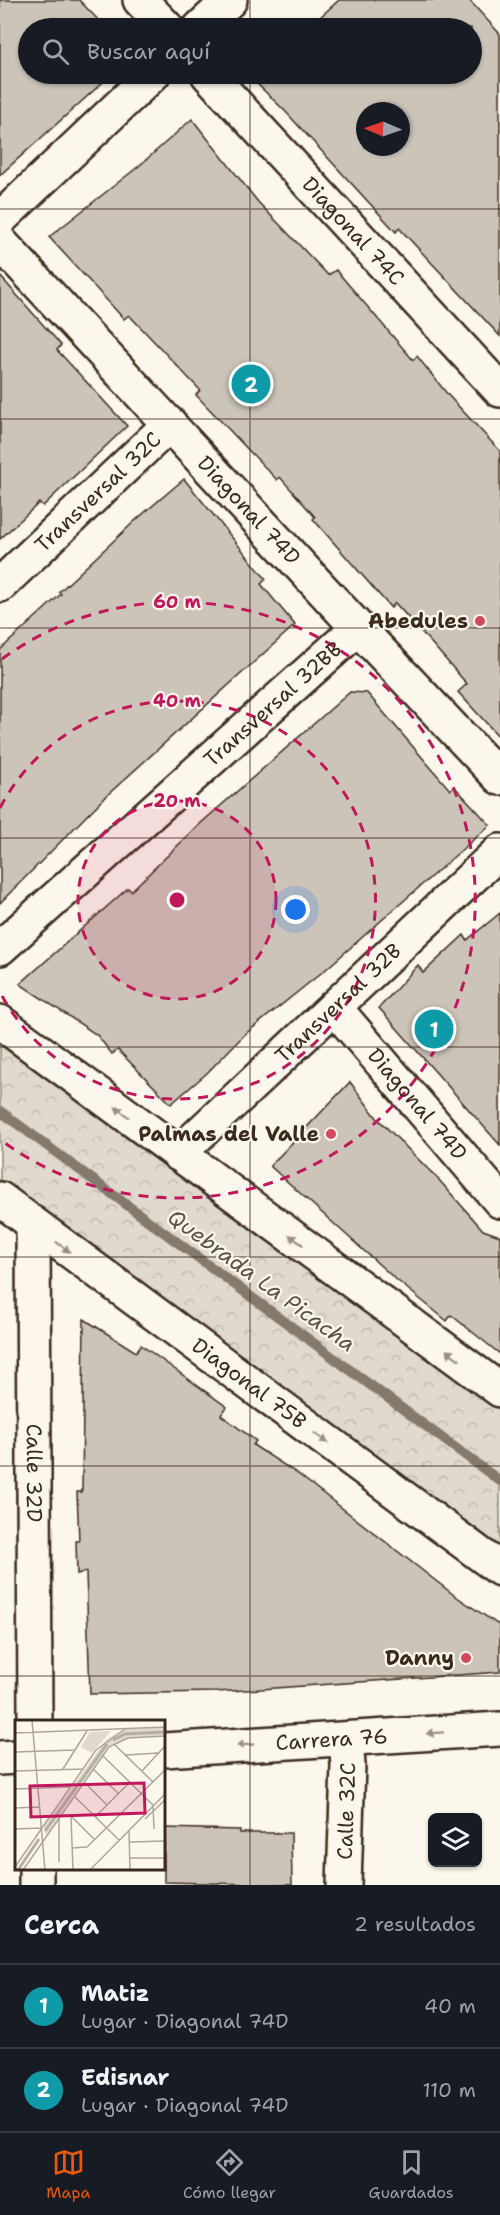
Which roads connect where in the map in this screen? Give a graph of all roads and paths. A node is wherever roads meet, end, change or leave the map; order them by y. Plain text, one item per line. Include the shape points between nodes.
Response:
1 (140, 0) edge
2 (230, 0) edge
3 (157, 18) edge
4 (211, 18) edge
5 (142, 84) edge
6 (217, 84) edge
7 (0, 219) edge
8 (0, 242) edge
9 (500, 390) edge
10 (170, 424) junction
11 (0, 585) edge
12 (358, 628) junction
13 (500, 778) edge
14 (500, 851) edge
15 (0, 948) edge
16 (334, 1007) junction
17 (0, 1022) edge
18 (178, 1154) junction
19 (0, 1199) edge
20 (500, 1201) edge
21 (33, 1224) junction
22 (500, 1390) edge
23 (500, 1569) edge
24 (35, 1720) edge
25 (500, 1728) edge
26 (346, 1739) junction
27 (165, 1749) edge
28 (15, 1757) edge
29 (0, 1758) edge
30 (344, 1885) edge

1 - 3 street
2 - 4 street
5 - 7 street
6 - 9 street, Diagonal 74C
8 - 10 street, Diagonal 74D
10 - 11 street, Transversal 32C
10 - 12 street, Diagonal 74D
12 - 13 street, Diagonal 74D
12 - 15 street, Transversal 32BB
14 - 16 street, Transversal 32B
16 - 18 street, Transversal 32B
16 - 20 street, Diagonal 74D
18 -> 17 street
22 -> 18 street
19 - 21 street, Diagonal 75B
21 -> 23 street, Diagonal 75B
21 - 24 street, Calle 32D
25 -> 26 street, Carrera 76
26 -> 27 street, Carrera 76
26 - 30 street, Calle 32C
28 - 29 street

